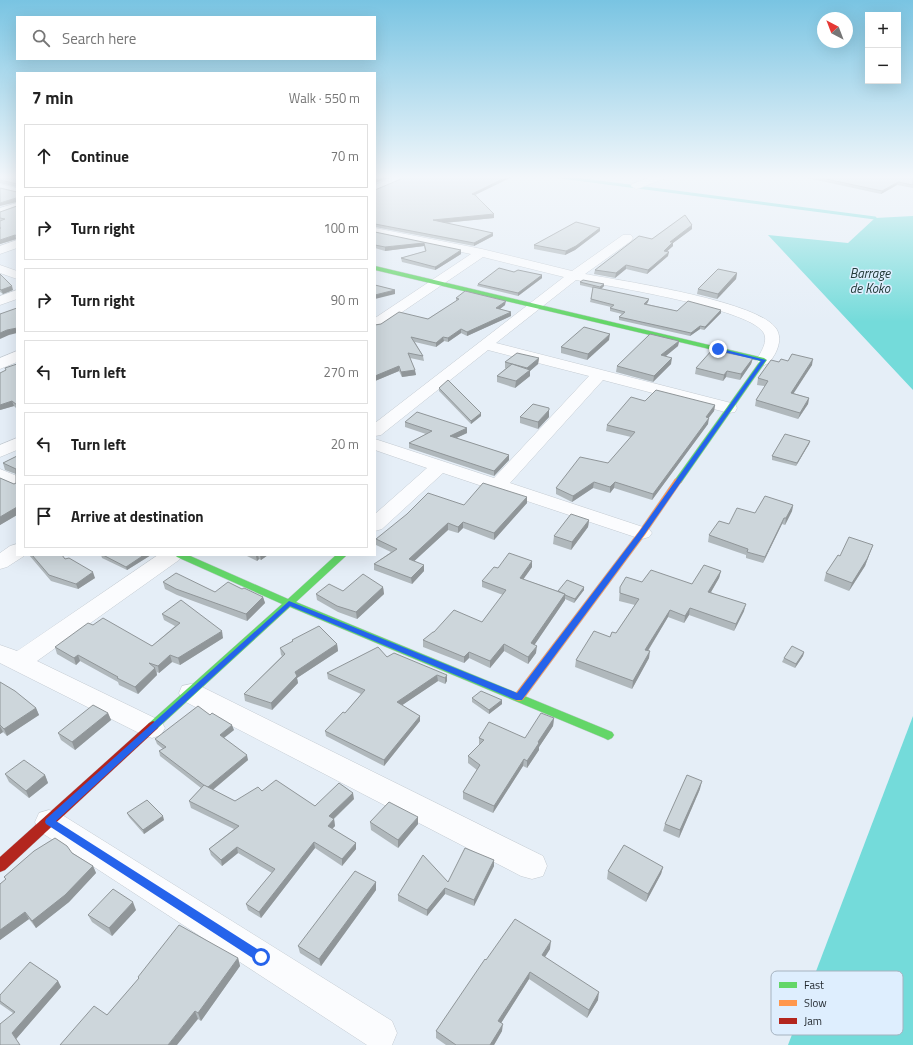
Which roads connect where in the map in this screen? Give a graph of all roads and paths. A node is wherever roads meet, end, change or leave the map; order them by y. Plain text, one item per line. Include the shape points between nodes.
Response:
1 (378, 237) edge
2 (627, 238) dead end
3 (16, 244) edge
4 (0, 250) edge
5 (482, 253) junction
6 (376, 268) edge
7 (0, 269) edge
8 (16, 275) edge
9 (574, 275) junction
10 (439, 282) junction
11 (16, 294) edge
12 (0, 301) edge
13 (536, 306) junction
14 (376, 323) edge
15 (486, 345) junction
16 (0, 346) edge
17 (16, 352) edge
18 (16, 356) edge
19 (764, 360) junction
20 (0, 364) edge
21 (600, 374) junction
22 (729, 408) junction
23 (376, 431) edge
24 (16, 444) edge
25 (376, 444) edge
26 (0, 452) edge
27 (440, 466) junction
28 (0, 475) edge
29 (16, 483) edge
30 (498, 485) junction
31 (376, 524) edge
32 (642, 533) junction
33 (16, 552) edge
34 (170, 556) edge
35 (182, 556) edge
36 (341, 556) edge
37 (0, 562) edge
38 (289, 603) junction
39 (9, 657) edge
40 (191, 693) junction
41 (519, 697) junction
42 (152, 728) junction
43 (608, 735) dead end
44 (49, 822) junction
45 (0, 866) edge
46 (532, 866) dead end
47 (380, 1034) dead end

1 - 5 street via 393,235
2 - 9 street
3 - 4 street
5 - 9 street
5 - 10 street
6 - 10 street
7 - 8 street
9 - 13 street
9 - 19 street via 690,298 756,319 769,329 772,337 770,350
10 - 13 street
10 - 14 street
11 - 12 street
13 - 15 street
13 - 19 street
15 - 21 street
15 - 23 street
16 - 17 street
18 - 20 street
19 - 22 street
21 - 22 street
21 - 30 street
22 - 32 street
24 - 26 street
25 - 27 street
27 - 30 street
27 - 31 street
28 - 29 street
30 - 32 street
32 - 41 street
33 - 37 street
34 - 39 street
35 - 38 street
36 - 38 street
38 - 40 street
38 - 41 street
39 - 42 street
40 - 42 street
40 - 46 street
41 - 43 street
42 - 44 street
44 - 45 street
44 - 47 street

